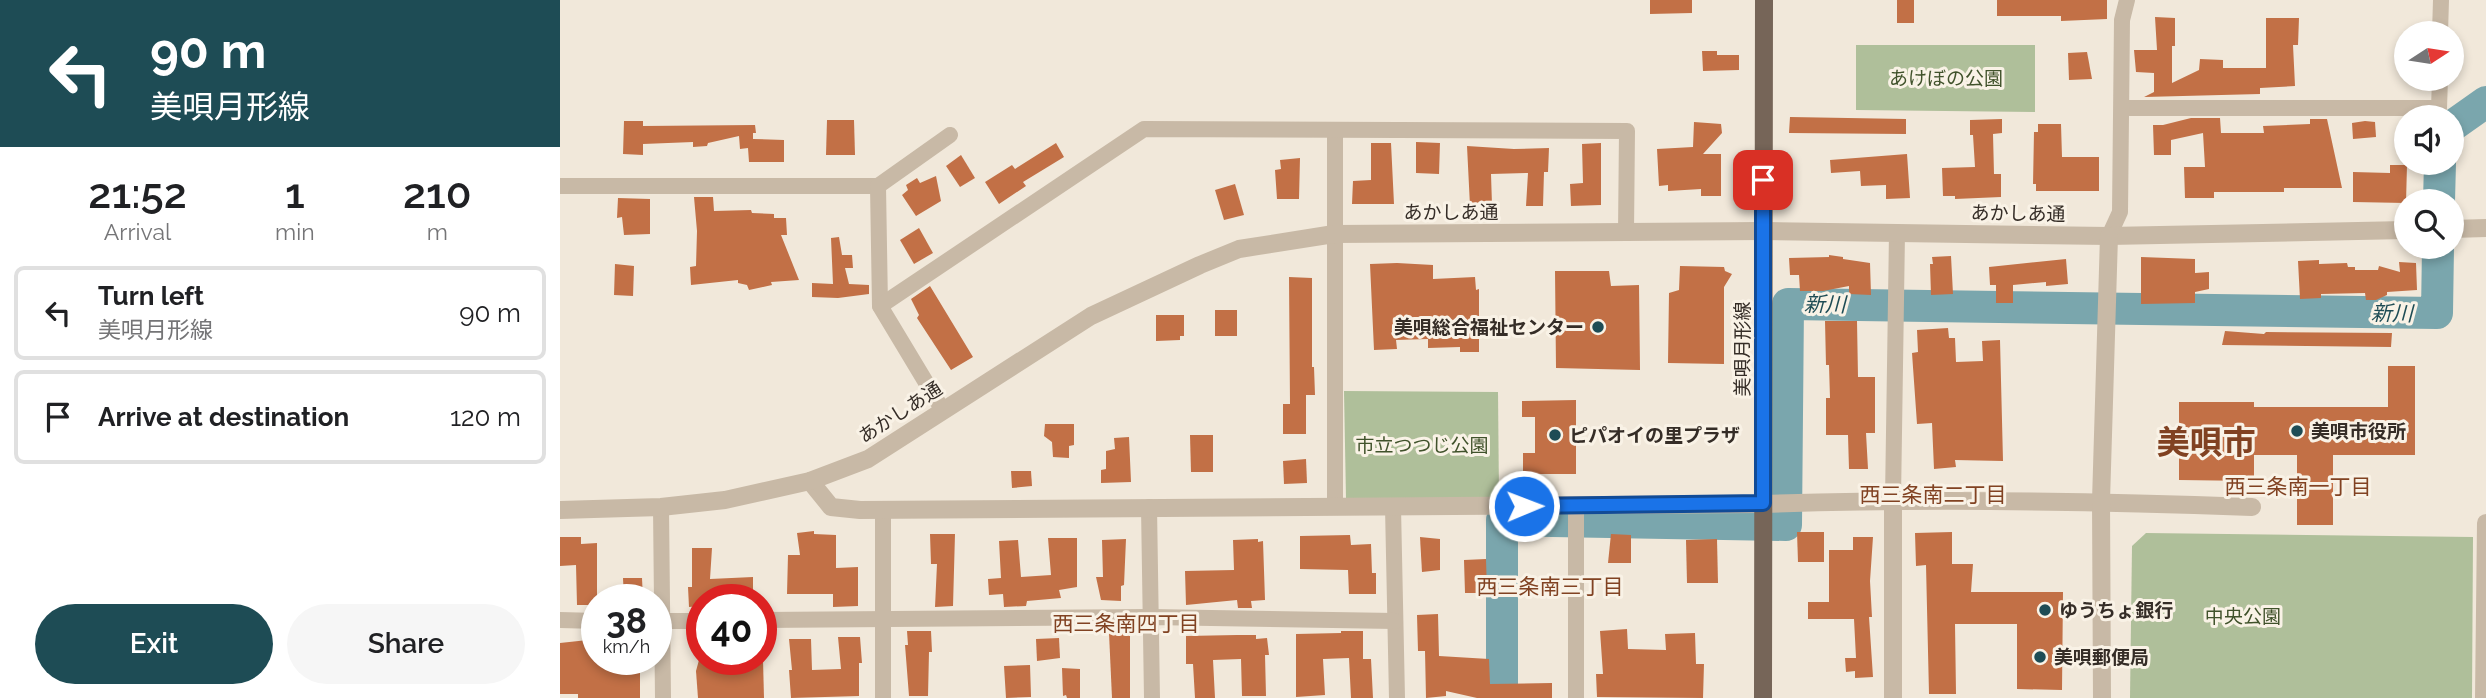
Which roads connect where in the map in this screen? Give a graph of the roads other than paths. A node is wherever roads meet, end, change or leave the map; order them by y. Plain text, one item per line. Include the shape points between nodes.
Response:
1 (1764, 0) edge
2 (2127, 0) edge
3 (2441, 0) edge
4 (2440, 21) edge
5 (2440, 91) edge
6 (2122, 107) junction
7 (1335, 130) junction
8 (950, 135) dead end
9 (560, 186) edge
10 (878, 186) junction
11 (2486, 228) edge
12 (2464, 229) edge
13 (2394, 230) edge
14 (1763, 231) junction
15 (1626, 232) junction
16 (1896, 233) junction
17 (1334, 234) junction
18 (2109, 236) junction
19 (880, 306) junction
20 (942, 409) junction
21 (810, 481) junction
22 (1894, 499) junction
23 (2101, 501) junction
24 (1763, 503) junction
25 (1576, 505) junction
26 (2252, 506) dead end
27 (661, 507) junction
28 (1149, 507) junction
29 (1335, 507) junction
30 (1393, 507) junction
31 (560, 510) edge
32 (883, 510) junction
33 (2486, 523) edge
34 (660, 584) edge
35 (1151, 617) junction
36 (883, 618) junction
37 (560, 620) edge
38 (777, 620) edge
39 (581, 621) edge
40 (1395, 621) junction
41 (662, 675) edge
42 (663, 698) edge
43 (883, 698) edge
44 (1153, 698) edge
45 (1396, 698) edge
46 (1576, 698) edge
47 (1763, 698) edge
48 (1893, 698) edge
49 (2102, 698) edge
50 (2484, 698) edge

1 - 14 main road, 美唄月形線
2 - 6 street via 2122,20
3 - 4 street
5 - 6 street via 2439,107
6 - 18 street via 2120,212
7 - 15 street via 1627,131
7 - 17 street
7 - 19 street via 1144,129
8 - 10 street
9 - 10 street
10 - 19 street
11 - 12 street
13 - 18 street, あかしあ通
14 - 15 street, あかしあ通
14 - 16 street, あかしあ通
14 - 24 main road, 美唄月形線
15 - 17 street, あかしあ通
16 - 18 street, あかしあ通
16 - 22 street
17 - 20 street, あかしあ通 via 1239,249 1200,265 1091,316
17 - 29 street
18 - 23 street
19 - 20 street
20 - 21 street, あかしあ通 via 868,459
21 - 27 street, あかしあ通 via 725,500
21 - 32 street via 831,507
22 - 23 street
22 - 24 street
22 - 48 street
23 - 26 street
23 - 49 street
24 - 25 street
24 - 47 main road, 美唄月形線
25 - 30 street
25 - 46 street
27 - 31 street, あかしあ通
27 - 34 street
28 - 29 street
28 - 32 street
28 - 35 street
29 - 30 street
30 - 40 street
32 - 36 street
33 - 50 street
35 - 36 street
35 - 40 street
35 - 44 street
36 - 38 street
36 - 43 street
37 - 39 street
40 - 45 street
41 - 42 street

